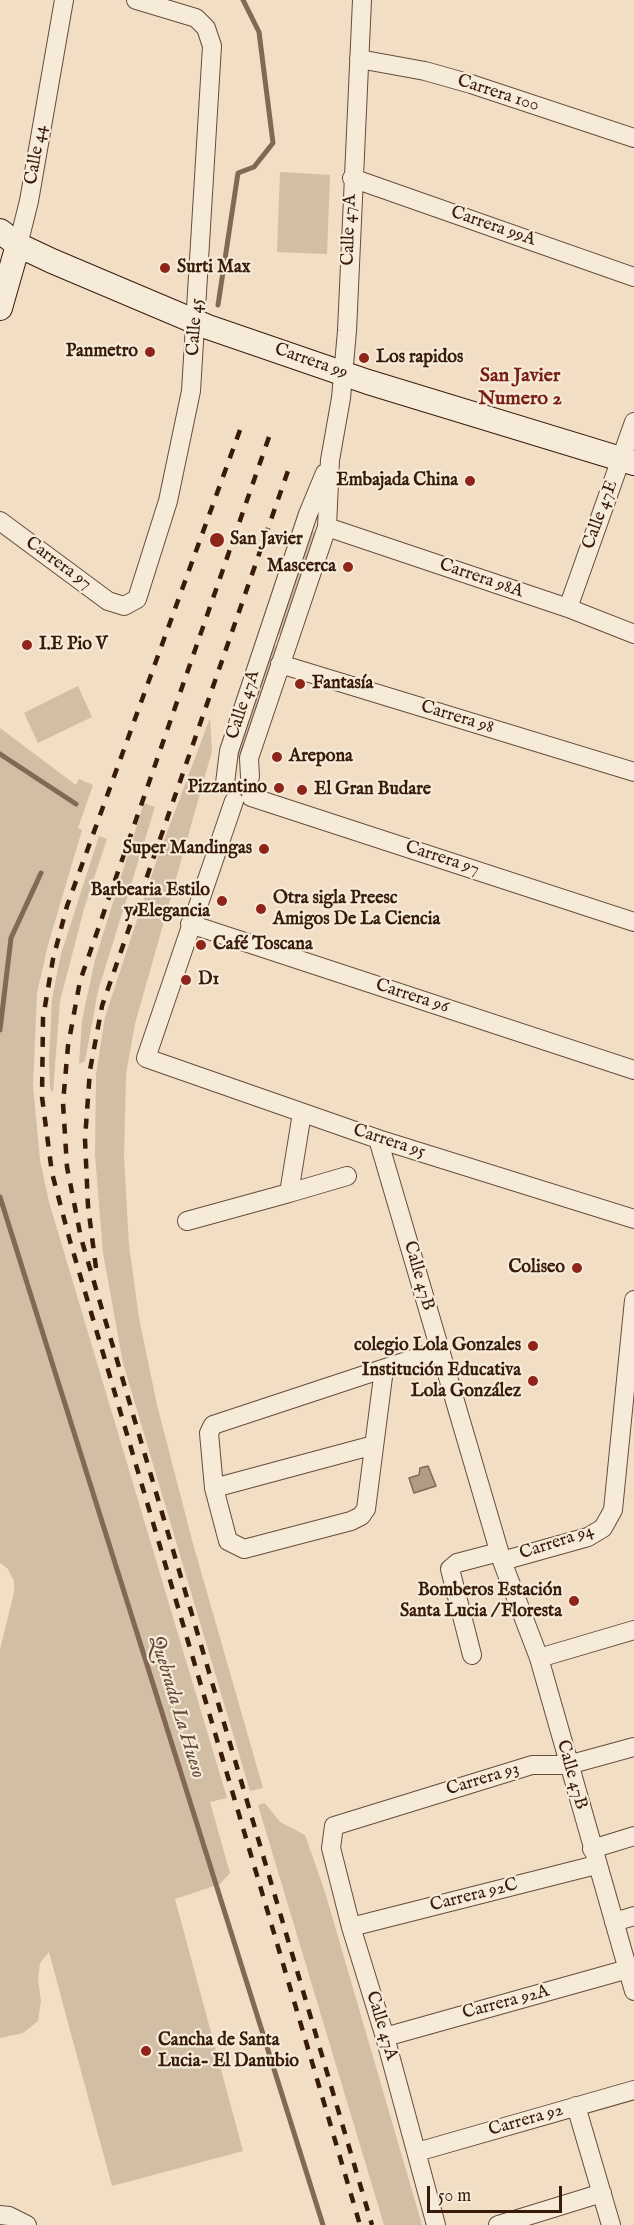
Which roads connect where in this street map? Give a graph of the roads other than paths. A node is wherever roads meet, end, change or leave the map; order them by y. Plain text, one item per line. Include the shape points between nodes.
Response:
1 (64, 0) edge
2 (136, 0) edge
3 (362, 0) edge
4 (359, 59) junction
5 (634, 138) edge
6 (352, 178) junction
7 (9, 238) edge
8 (634, 277) edge
9 (0, 308) edge
10 (197, 322) junction
11 (343, 373) junction
12 (634, 422) edge
13 (330, 460) junction
14 (628, 461) edge
15 (0, 521) edge
16 (327, 527) junction
17 (117, 605) joint
18 (568, 608) junction
19 (634, 633) edge
20 (280, 664) junction
21 (634, 772) edge
22 (250, 777) junction
23 (225, 783) junction
24 (242, 799) junction
25 (634, 922) edge
26 (190, 924) junction
27 (634, 1070) edge
28 (302, 1113) junction
29 (378, 1139) junction
30 (346, 1176) dead end
31 (289, 1193) junction
32 (634, 1219) edge
33 (187, 1221) dead end
34 (634, 1300) edge
35 (440, 1350) junction
36 (384, 1369) junction
37 (374, 1445) junction
38 (214, 1488) junction
39 (500, 1556) junction
40 (634, 1630) edge
41 (472, 1655) dead end
42 (539, 1658) junction
43 (634, 1747) edge
44 (568, 1766) junction
45 (334, 1826) joint
46 (634, 1836) edge
47 (594, 1857) junction
48 (634, 1916) edge
49 (614, 1922) junction
50 (351, 1928) junction
51 (628, 1969) junction
52 (634, 1991) edge
53 (385, 2037) junction
54 (634, 2090) edge
55 (576, 2106) junction
56 (417, 2152) junction
57 (602, 2193) junction
58 (0, 2215) edge
59 (526, 2221) edge
60 (27, 2225) edge
61 (436, 2225) edge
62 (498, 2225) edge
63 (611, 2225) edge

1 - 7 street, Calle 44 via 29,201
2 - 10 street, Calle 45 via 186,13 206,28 212,45
3 - 4 street, Calle 47A
4 - 5 street, Carrera 100 via 443,76
4 - 6 street, Calle 47A
6 - 8 street, Carrera 99A
6 - 11 street, Calle 47A
7 - 9 street, Calle 44
7 - 10 street, Carrera 99
10 - 11 street, Carrera 99
10 - 17 street, Calle 45 via 191,391 168,501 137,599
11 - 13 street, Calle 47A
11 - 14 street, Carrera 99
12 - 14 street, Calle 47E
13 - 16 street, Calle 47A
13 - 23 street, Calle 47A via 232,740
14 - 18 street, Calle 47E
15 - 17 street, Carrera 97
16 - 18 street, Carrera 98A
16 - 20 street, Calle 47A
18 - 19 street, Carrera 98A
20 - 21 street, Carrera 98
20 - 22 street, Calle 47A via 249,758
22 - 23 street via 233,774
22 - 24 street via 254,786
23 - 24 street via 226,794
24 - 25 street, Carrera 97
24 - 26 street
26 - 27 street, Carrera 96
26 - 28 street, Carrera 95 via 146,1058
28 - 29 street, Carrera 95
28 - 31 street
29 - 32 street, Carrera 95
29 - 35 street, Calle 47B
30 - 31 street
31 - 33 street
34 - 39 street, Carrera 94 via 613,1510 603,1528 588,1537
35 - 36 street
35 - 39 street, Calle 47B
36 - 37 street
36 - 38 street via 213,1425 209,1433
37 - 38 street
37 - 38 street via 366,1509 351,1521 244,1549 228,1541
39 - 41 street, Carrera 94 via 457,1563 450,1569
39 - 42 street, Calle 47B
40 - 42 street
42 - 44 street, Calle 47B
43 - 44 street, Carrera 93
44 - 45 street, Carrera 93 via 532,1765
44 - 47 street, Calle 47B
45 - 50 street, Calle 47A via 331,1848
46 - 47 street, Carrera 92C
47 - 49 street, Calle 47B
47 - 50 street, Carrera 92C
48 - 49 street
49 - 51 street, Calle 47B
50 - 53 street, Calle 47A
51 - 52 street, Calle 47B
51 - 53 street, Carrera 92A
53 - 56 street, Calle 47A
54 - 55 street, Carrera 92
55 - 56 street, Carrera 92
55 - 57 street
56 - 61 street, Calle 47A
57 - 59 street
57 - 63 street
58 - 60 street
59 - 62 street

